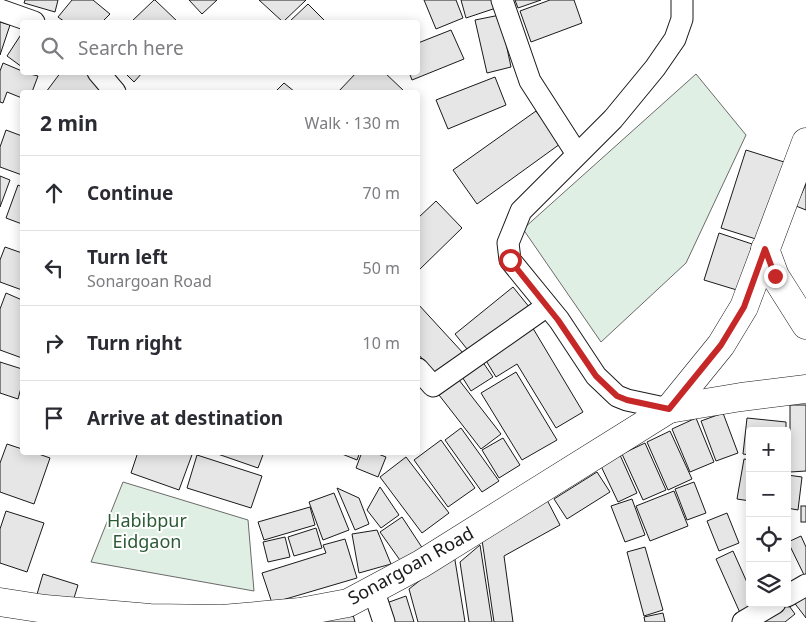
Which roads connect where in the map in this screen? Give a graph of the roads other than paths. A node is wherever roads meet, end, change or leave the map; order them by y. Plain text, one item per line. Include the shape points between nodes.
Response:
1 (502, 0) edge
2 (682, 0) edge
3 (0, 10) edge
4 (28, 20) edge
5 (101, 75) edge
6 (113, 90) edge
7 (806, 142) edge
8 (577, 154) junction
9 (765, 249) junction
10 (547, 306) junction
11 (806, 325) edge
12 (420, 371) edge
13 (806, 389) edge
14 (669, 409) junction
15 (806, 585) edge
16 (373, 589) junction
17 (791, 594) edge
18 (0, 602) edge
19 (768, 607) edge
20 (150, 620) edge
21 (384, 622) edge
22 (743, 622) edge

1 - 8 street via 530,81
2 - 8 street via 682,19 675,39 612,119
3 - 4 street
5 - 6 street
7 - 9 main road, Sonargoan Road
8 - 10 street via 521,211 508,243 510,260
9 - 11 main road via 775,276
9 - 14 main road, Sonargoan Road via 744,307 721,345
10 - 12 street via 433,386
10 - 14 street via 596,376 617,396
13 - 14 main road, Sonargoan Road
14 - 16 main road, Sonargoan Road via 421,564
15 - 17 street
16 - 20 main road, Sonargoan Road via 348,603 300,612 222,619
16 - 21 street
18 - 20 main road, Sonargoan Road
19 - 22 street

